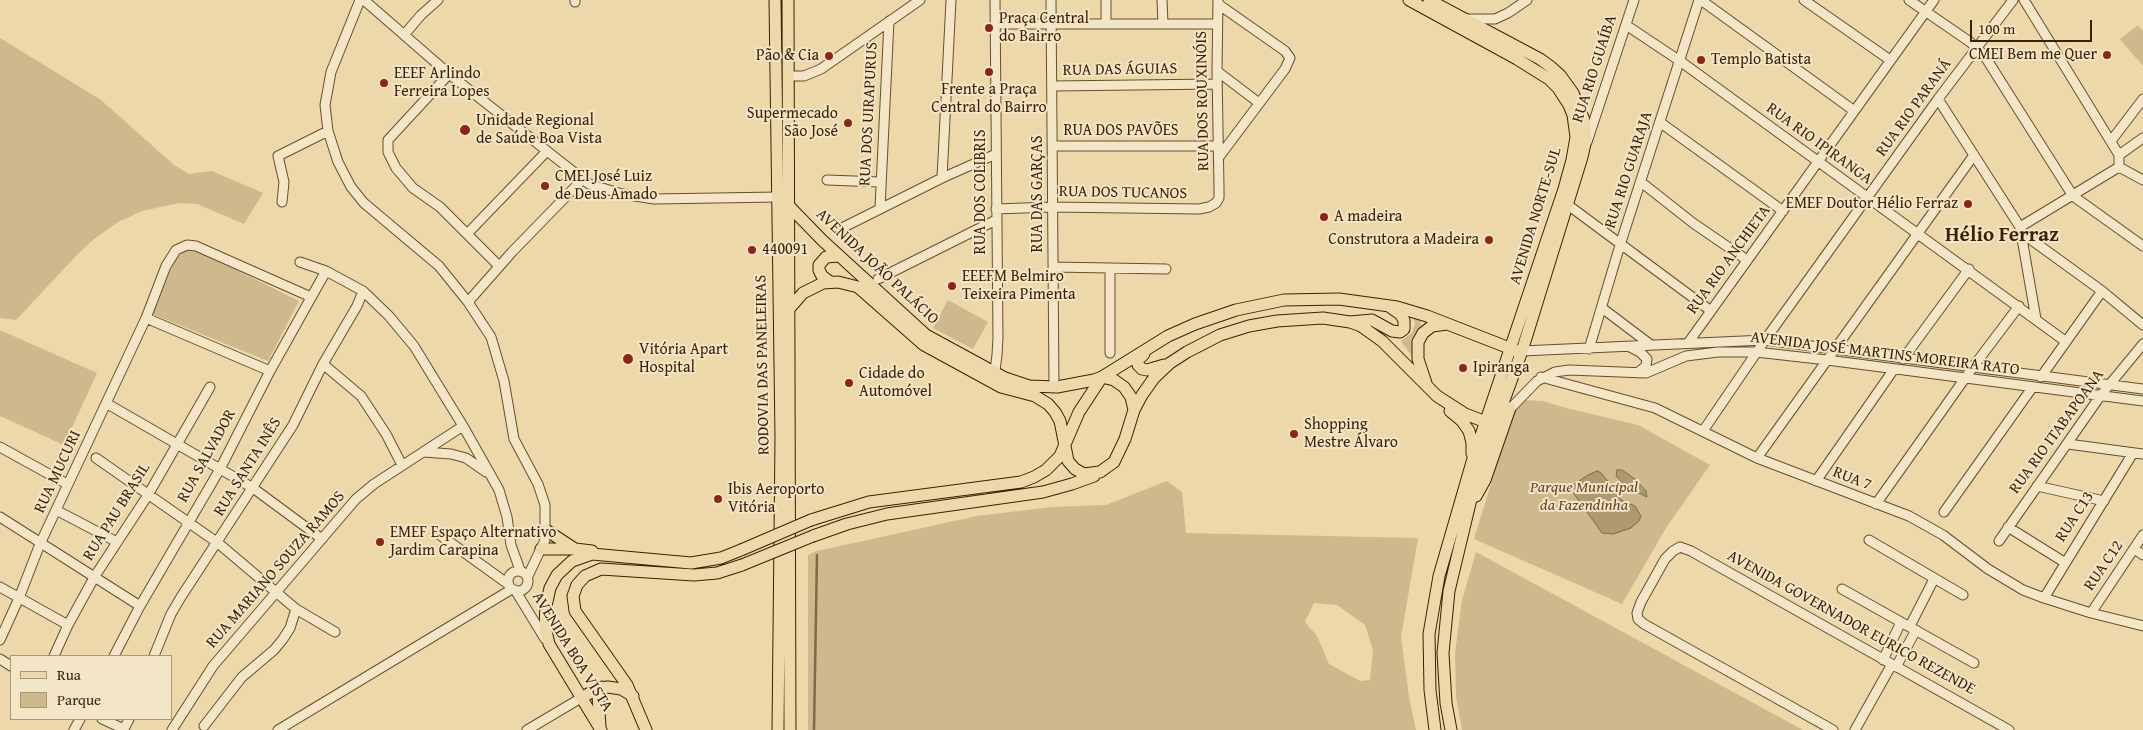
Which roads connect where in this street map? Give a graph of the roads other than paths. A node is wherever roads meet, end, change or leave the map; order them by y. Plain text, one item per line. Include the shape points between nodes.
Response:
1 (360, 0) edge
2 (364, 0) edge
3 (438, 0) edge
4 (775, 0) edge
5 (788, 0) edge
6 (920, 0) edge
7 (951, 0) edge
8 (995, 0) edge
9 (1051, 0) edge
10 (1106, 0) edge
11 (1162, 0) edge
12 (1409, 0) edge
13 (1429, 0) edge
14 (1527, 0) edge
15 (1634, 0) edge
16 (1700, 0) edge
17 (1804, 0) edge
18 (1910, 0) edge
19 (1934, 0) edge
20 (2013, 0) edge
21 (2024, 0) edge
22 (1218, 2) edge
23 (1925, 12) junction
24 (1465, 19) junction
25 (889, 21) junction
26 (995, 24) junction
27 (1106, 24) junction
28 (1163, 24) junction
29 (1217, 24) junction
30 (1051, 25) junction
31 (1626, 25) junction
32 (404, 35) junction
33 (1977, 48) junction
34 (1890, 60) junction
35 (1680, 61) junction
36 (1217, 71) junction
37 (449, 74) junction
38 (788, 76) junction
39 (1217, 84) junction
40 (1052, 86) junction
41 (783, 88) junction
42 (1938, 99) junction
43 (2143, 99) edge
44 (1259, 103) junction
45 (1853, 110) junction
46 (1661, 124) junction
47 (328, 131) junction
48 (2143, 138) edge
49 (2111, 141) junction
50 (1053, 146) junction
51 (1219, 146) junction
52 (1585, 146) junction
53 (547, 151) junction
54 (996, 154) junction
55 (2119, 155) junction
56 (1974, 156) junction
57 (1219, 157) junction
58 (1818, 162) junction
59 (2119, 167) junction
60 (942, 178) junction
61 (582, 180) junction
62 (827, 180) dead end
63 (2143, 180) edge
64 (880, 182) junction
65 (1641, 182) junction
66 (2073, 196) junction
67 (778, 197) junction
68 (1868, 198) junction
69 (1217, 201) joint
70 (282, 202) dead end
71 (1568, 205) junction
72 (789, 206) junction
73 (1052, 207) junction
74 (880, 208) junction
75 (996, 209) junction
76 (1783, 210) junction
77 (996, 220) junction
78 (838, 230) dead end
79 (2021, 230) junction
80 (468, 233) junction
81 (1917, 234) junction
82 (2141, 242) edge
83 (1620, 245) junction
84 (839, 256) junction
85 (1747, 260) junction
86 (300, 262) dead end
87 (499, 266) junction
88 (1053, 267) junction
89 (1166, 268) dead end
90 (1110, 269) junction
91 (1969, 269) junction
92 (326, 271) junction
93 (878, 279) dead end
94 (830, 282) junction
95 (363, 290) junction
96 (2102, 291) junction
97 (311, 297) junction
98 (468, 302) junction
99 (1386, 305) junction
100 (2019, 306) junction
101 (1602, 308) junction
102 (790, 309) junction
103 (1711, 311) junction
104 (146, 318) junction
105 (2036, 318) junction
106 (1350, 322) junction
107 (1448, 324) junction
108 (2143, 325) edge
109 (1168, 336) junction
110 (1765, 340) junction
111 (2065, 341) junction
112 (1688, 343) junction
113 (2143, 344) edge
114 (1651, 345) junction
115 (1629, 347) junction
116 (1589, 349) junction
117 (1516, 350) junction
118 (1834, 350) junction
119 (1756, 352) junction
120 (1110, 353) dead end
121 (1178, 357) junction
122 (1903, 358) junction
123 (1828, 360) junction
124 (323, 364) junction
125 (1973, 367) junction
126 (1894, 369) junction
127 (270, 370) junction
128 (1637, 373) junction
129 (1102, 376) junction
130 (1542, 377) junction
131 (2041, 377) junction
132 (994, 378) junction
133 (1966, 378) junction
134 (2109, 384) junction
135 (210, 387) dead end
136 (1428, 387) junction
137 (1054, 388) junction
138 (2032, 388) junction
139 (2143, 389) edge
140 (1438, 396) junction
141 (2101, 396) junction
142 (2143, 401) edge
143 (106, 404) junction
144 (1510, 408) junction
145 (1134, 410) junction
146 (1491, 422) junction
147 (463, 426) junction
148 (1702, 431) junction
149 (2068, 444) junction
150 (176, 445) junction
151 (1064, 445) junction
152 (0, 447) edge
153 (424, 452) junction
154 (2133, 453) junction
155 (2143, 454) edge
156 (96, 458) dead end
157 (1757, 458) junction
158 (1472, 462) junction
159 (402, 465) junction
160 (220, 469) junction
161 (1100, 472) junction
162 (492, 476) junction
163 (1816, 481) junction
164 (67, 484) junction
165 (2037, 486) junction
166 (253, 488) junction
167 (148, 494) junction
168 (2104, 500) junction
169 (1471, 504) junction
170 (1876, 504) junction
171 (56, 510) junction
172 (1944, 512) dead end
173 (0, 518) edge
174 (188, 522) junction
175 (2008, 527) junction
176 (546, 530) junction
177 (440, 535) dead end
178 (2143, 535) edge
179 (322, 539) junction
180 (1869, 540) dead end
181 (1999, 541) dead end
182 (117, 542) junction
183 (218, 543) junction
184 (40, 544) junction
185 (511, 545) junction
186 (541, 549) junction
187 (575, 549) junction
188 (2134, 549) junction
189 (2143, 555) edge
190 (638, 558) junction
191 (2064, 562) junction
192 (524, 573) junction
193 (95, 576) junction
194 (1934, 579) junction
195 (511, 584) junction
196 (0, 587) edge
197 (1842, 590) dead end
198 (276, 592) junction
199 (1963, 595) dead end
200 (20, 598) junction
201 (2044, 598) junction
202 (140, 606) junction
203 (296, 609) junction
204 (2091, 613) junction
205 (68, 625) junction
206 (1909, 626) junction
207 (2143, 626) edge
208 (335, 632) dead end
209 (0, 640) edge
210 (549, 644) junction
211 (54, 655) edge
212 (115, 655) edge
213 (154, 655) edge
214 (1974, 663) dead end
215 (1890, 664) junction
216 (602, 687) junction
217 (633, 696) junction
218 (581, 698) junction
219 (104, 720) edge
220 (204, 726) dead end
221 (124, 729) edge
222 (172, 730) edge
223 (278, 730) edge
224 (527, 730) edge
225 (600, 730) edge
226 (646, 730) edge
227 (778, 730) edge
228 (790, 730) edge
229 (1435, 730) edge
230 (1450, 730) edge
231 (1833, 730) edge
232 (1855, 730) edge
233 (2009, 730) edge

1 - 47 street, AVENIDA BOA VISTA via 331,72 326,106
2 - 32 street
3 - 32 street
4 - 41 main road, RODOVIA DAS PANELEIRAS
5 - 38 main road, RODOVIA DAS PANELEIRAS
6 - 25 street
7 - 60 street
8 - 26 street, RUA DOS COLIBRIS
9 - 30 street, RUA DAS GARÇAS
10 - 27 street
11 - 28 street
12 - 117 main road, AVENIDA NORTE-SUL via 1537,70 1558,88 1573,115 1576,137 1572,160
13 - 24 main road, AVENIDA NORTE-SUL
14 - 24 street via 1495,19
15 - 31 street, RUA RIO GUAÍBA
16 - 35 street, RUA RIO GUARAJA
16 - 45 street
17 - 34 street
18 - 23 street
19 - 23 street, RUA RIO ANCHIETA
20 - 33 street, RUA RIO PARANÁ
21 - 49 street
22 - 29 street, RUA DOS ROUXINÓIS
22 - 44 street via 1290,58
23 - 33 street
23 - 34 street, RUA RIO ANCHIETA
24 - 52 main road, AVENIDA NORTE-SUL via 1540,59 1560,75 1582,112
25 - 38 street via 816,72
25 - 64 street, RUA DOS UIRAPURUS
26 - 30 street
26 - 54 street, RUA DOS COLIBRIS
27 - 28 street
27 - 30 street
28 - 29 street
29 - 36 street, RUA DOS ROUXINÓIS
30 - 40 street, RUA DAS GARÇAS
31 - 35 street, RUA RIO IPIRANGA
31 - 52 street, RUA RIO GUAÍBA
32 - 37 street
33 - 42 street, RUA RIO PARANÁ
33 - 66 street
34 - 45 street, RUA RIO ANCHIETA
35 - 46 street, RUA RIO GUARAJA
35 - 58 street, RUA RIO IPIRANGA
36 - 39 street, RUA DOS ROUXINÓIS
36 - 44 street
37 - 53 street
37 - 80 street via 388,140 388,152 396,168 413,188
38 - 41 main road, RODOVIA DAS PANELEIRAS
39 - 40 street, RUA DAS ÁGUIAS
39 - 51 street, RUA DOS ROUXINÓIS
40 - 50 street, RUA DAS GARÇAS
41 - 67 main road, RODOVIA DAS PANELEIRAS
41 - 72 main road, RODOVIA DAS PANELEIRAS
42 - 56 street
42 - 68 street, RUA RIO PARANÁ
43 - 49 street
44 - 57 street
45 - 58 street, RUA RIO ANCHIETA
46 - 65 street, RUA RIO GUARAJA
46 - 76 street
47 - 70 street via 278,156 284,182
47 - 98 street, AVENIDA BOA VISTA via 338,162 364,203 439,266
48 - 55 street
49 - 55 street
50 - 51 street, RUA DOS PAVÕES
50 - 73 street, RUA DAS GARÇAS
51 - 57 street, RUA DOS ROUXINÓIS
52 - 71 main road, AVENIDA NORTE-SUL
53 - 61 street
53 - 80 street
54 - 60 street
54 - 75 street, RUA DOS COLIBRIS
55 - 59 street
56 - 79 street
56 - 81 street
57 - 69 street, RUA DOS ROUXINÓIS
58 - 68 street, RUA RIO IPIRANGA
58 - 76 street, RUA RIO ANCHIETA
59 - 63 street
59 - 66 street
60 - 74 street
61 - 67 street via 622,194 654,199
61 - 87 street
62 - 64 street
64 - 74 street, RUA DOS UIRAPURUS
65 - 83 street, RUA RIO GUARAJA
65 - 85 street
66 - 79 street
66 - 82 street
67 - 227 main road, RODOVIA DAS PANELEIRAS via 781,437
68 - 81 street, RUA RIO IPIRANGA
68 - 110 street, RUA RIO PARANÁ
69 - 73 street, RUA DOS TUCANOS via 1199,209
71 - 83 street
71 - 117 main road, AVENIDA NORTE-SUL
72 - 84 main road, AVENIDA JOÃO PALÁCIO
72 - 102 main road, RODOVIA DAS PANELEIRAS
73 - 75 street, RUA DOS TUCANOS
73 - 88 street, RUA DAS GARÇAS
74 - 78 street
75 - 77 street, RUA DOS COLIBRIS
76 - 85 street, RUA RIO ANCHIETA
77 - 93 street
77 - 132 street, RUA DOS COLIBRIS via 998,338
79 - 96 street
79 - 105 street
80 - 87 street
81 - 91 street, RUA RIO IPIRANGA
81 - 118 street
83 - 101 street, RUA RIO GUARAJA
83 - 103 street
84 - 94 main road via 826,257 819,265 819,270
84 - 132 main road, AVENIDA JOÃO PALÁCIO via 926,335
85 - 103 street, RUA RIO ANCHIETA
86 - 92 street
87 - 98 street
88 - 90 street
88 - 137 street, RUA DAS GARÇAS
89 - 90 street
90 - 120 street
91 - 100 street, RUA RIO IPIRANGA
91 - 122 street
92 - 95 street
92 - 97 street, RUA SALVADOR
94 - 102 main road, AVENIDA JOÃO PALÁCIO via 810,288
94 - 132 main road, AVENIDA JOÃO PALÁCIO via 852,285 865,291 918,341
95 - 124 street, RUA SANTA INÊS
95 - 147 street via 414,346
96 - 108 street
96 - 111 street
97 - 104 street, RUA MUCURI via 188,245 176,250 166,266
97 - 127 street, RUA SALVADOR
98 - 176 street, AVENIDA BOA VISTA via 491,337 504,381 514,439 545,504
99 - 106 main road via 1402,317 1405,324 1402,331 1392,330 1372,320
99 - 107 main road, AVENIDA JOÃO PALÁCIO
99 - 109 main road, AVENIDA JOÃO PALÁCIO via 1339,299 1278,301 1220,315
100 - 105 street, RUA RIO IPIRANGA
100 - 125 street
101 - 114 street
101 - 116 street, RUA RIO GUARAJA
102 - 228 main road, RODOVIA DAS PANELEIRAS
103 - 112 street, RUA RIO ANCHIETA
104 - 127 street
104 - 143 street, RUA MUCURI
105 - 111 street, RUA RIO IPIRANGA
106 - 121 main road via 1323,318 1265,323 1220,335
106 - 136 main road via 1382,341
107 - 117 main road, AVENIDA JOÃO PALÁCIO
107 - 136 main road via 1432,326 1418,342 1418,359
109 - 121 main road via 1140,357 1138,367 1147,370 1159,368
109 - 129 main road, AVENIDA JOÃO PALÁCIO
110 - 112 street, AVENIDA JOSÉ MARTINS MOREIRA RATO
110 - 118 street, AVENIDA JOSÉ MARTINS MOREIRA RATO
110 - 119 street, RUA RIO PARANÁ
111 - 131 street
112 - 114 street, AVENIDA JOSÉ MARTINS MOREIRA RATO
113 - 134 street, RUA RIO ITABAPOANA
114 - 115 street, AVENIDA JOSÉ MARTINS MOREIRA RATO
115 - 116 street, AVENIDA JOSÉ MARTINS MOREIRA RATO
115 - 128 street via 1647,359 1646,366
116 - 117 street, AVENIDA JOSÉ MARTINS MOREIRA RATO
117 - 146 main road
118 - 122 street, AVENIDA JOSÉ MARTINS MOREIRA RATO
118 - 123 street
119 - 123 street, AVENIDA JOSÉ MARTINS MOREIRA RATO
119 - 128 street, AVENIDA JOSÉ MARTINS MOREIRA RATO via 1696,353 1652,371
119 - 148 street, RUA RIO PARANÁ
121 - 145 main road via 1154,378
122 - 125 street, AVENIDA JOSÉ MARTINS MOREIRA RATO
123 - 126 street, AVENIDA JOSÉ MARTINS MOREIRA RATO
123 - 157 street
124 - 159 street via 361,396
124 - 166 street, RUA SANTA INÊS via 293,425
125 - 131 street, AVENIDA JOSÉ MARTINS MOREIRA RATO
125 - 133 street
126 - 133 street, AVENIDA JOSÉ MARTINS MOREIRA RATO
126 - 163 street
127 - 160 street, RUA SALVADOR
128 - 130 street, AVENIDA JOSÉ MARTINS MOREIRA RATO via 1569,370
129 - 137 main road, AVENIDA JOÃO PALÁCIO
129 - 145 main road via 1124,387
129 - 151 main road via 1079,412
130 - 144 street, AVENIDA JOSÉ MARTINS MOREIRA RATO
130 - 148 street, RUA 7 via 1648,406
131 - 134 street, AVENIDA JOSÉ MARTINS MOREIRA RATO
132 - 137 main road, AVENIDA JOÃO PALÁCIO
132 - 151 main road, AVENIDA JOÃO PALÁCIO via 1011,390 1035,396 1048,404 1058,416
133 - 138 street, AVENIDA JOSÉ MARTINS MOREIRA RATO
133 - 170 street
134 - 139 street, AVENIDA JOSÉ MARTINS MOREIRA RATO
134 - 141 street, RUA RIO ITABAPOANA
135 - 150 street, RUA PAU BRASIL
136 - 140 main road
138 - 141 street, AVENIDA JOSÉ MARTINS MOREIRA RATO
138 - 172 street
140 - 146 main road via 1460,411
140 - 158 main road via 1469,431
141 - 142 street, AVENIDA JOSÉ MARTINS MOREIRA RATO
141 - 149 street, RUA RIO ITABAPOANA
143 - 150 street
143 - 164 street, RUA MUCURI
144 - 146 street, AVENIDA JOSÉ MARTINS MOREIRA RATO
144 - 169 main road via 1485,480
145 - 161 main road via 1117,457
146 - 158 main road
146 - 169 main road
147 - 153 street, RUA MARIANO SOUZA RAMOS
147 - 162 street
148 - 157 street, RUA 7
149 - 154 street
149 - 165 street, RUA RIO ITABAPOANA
150 - 160 street
150 - 167 street, RUA PAU BRASIL
151 - 161 main road, AVENIDA JOÃO PALÁCIO via 1068,461 1075,469 1090,475
151 - 190 main road, bridge via 1051,466 1028,480 879,500 850,507 721,558 681,563
152 - 164 street
153 - 159 street, RUA MARIANO SOUZA RAMOS
153 - 162 street via 466,458
154 - 155 street
154 - 168 street, RUA C13
156 - 167 street
157 - 163 street, RUA 7
158 - 229 main road via 1448,540 1432,610 1428,660
159 - 179 street, RUA MARIANO SOUZA RAMOS via 362,494
160 - 166 street
160 - 174 street, RUA SALVADOR
161 - 217 main road, AVENIDA BOA VISTA, bridge via 1043,492 887,514 846,524 718,572 694,575 601,570 590,573 580,580 573,596 575,611
162 - 185 street via 504,504
163 - 170 street, RUA 7
164 - 171 street, RUA MUCURI
165 - 168 street
165 - 175 street, RUA RIO ITABAPOANA
166 - 179 street
166 - 183 street, RUA SANTA INÊS
167 - 174 street
167 - 182 street, RUA PAU BRASIL
168 - 191 street, RUA C13
169 - 230 main road via 1449,591 1444,626 1443,677
170 - 201 street, RUA 7 via 1927,526 2005,580
171 - 182 street
171 - 184 street, RUA MUCURI
173 - 184 street
174 - 183 street
174 - 202 street, RUA SALVADOR
175 - 181 street, RUA RIO ITABAPOANA
175 - 191 street
176 - 186 street, AVENIDA BOA VISTA
176 - 187 main road
177 - 195 street
178 - 188 street, RUA C12
179 - 198 street, RUA MARIANO SOUZA RAMOS
180 - 194 street
182 - 193 street, RUA PAU BRASIL
183 - 198 street
183 - 213 street, RUA SANTA INÊS via 181,597
184 - 193 street
184 - 200 street, RUA MUCURI
185 - 192 street
185 - 195 street
186 - 187 main road
186 - 192 street, AVENIDA BOA VISTA
187 - 190 main road
188 - 189 street
188 - 204 street, RUA C12
190 - 210 main road via 592,554 572,561 561,570 553,581 546,606 545,626
191 - 201 street, RUA C13
192 - 195 street via 514,571
192 - 195 street via 529,582 526,587 521,591
193 - 202 street
193 - 205 street, RUA PAU BRASIL
194 - 199 street
194 - 206 street
195 - 210 street, AVENIDA BOA VISTA
195 - 223 street
196 - 200 street
197 - 206 street
198 - 203 street
198 - 222 street, RUA MARIANO SOUZA RAMOS via 213,666
200 - 205 street
200 - 209 street, RUA MUCURI
201 - 204 street, RUA 7
202 - 212 street, RUA SALVADOR
203 - 208 street
203 - 220 street via 283,639 242,677
204 - 207 street, RUA 7
205 - 211 street, RUA PAU BRASIL
206 - 214 street
206 - 215 street
206 - 215 street
210 - 218 main road, AVENIDA BOA VISTA
215 - 231 street, AVENIDA GOVERNADOR EURICO REZENDE via 1691,550 1677,548 1665,559 1641,602 1637,616 1641,621
215 - 232 street
215 - 233 street, AVENIDA GOVERNADOR EURICO REZENDE
216 - 217 main road
216 - 218 main road
216 - 225 main road via 598,696
217 - 226 main road, AVENIDA BOA VISTA
218 - 224 street
218 - 225 main road, AVENIDA BOA VISTA
219 - 221 street

